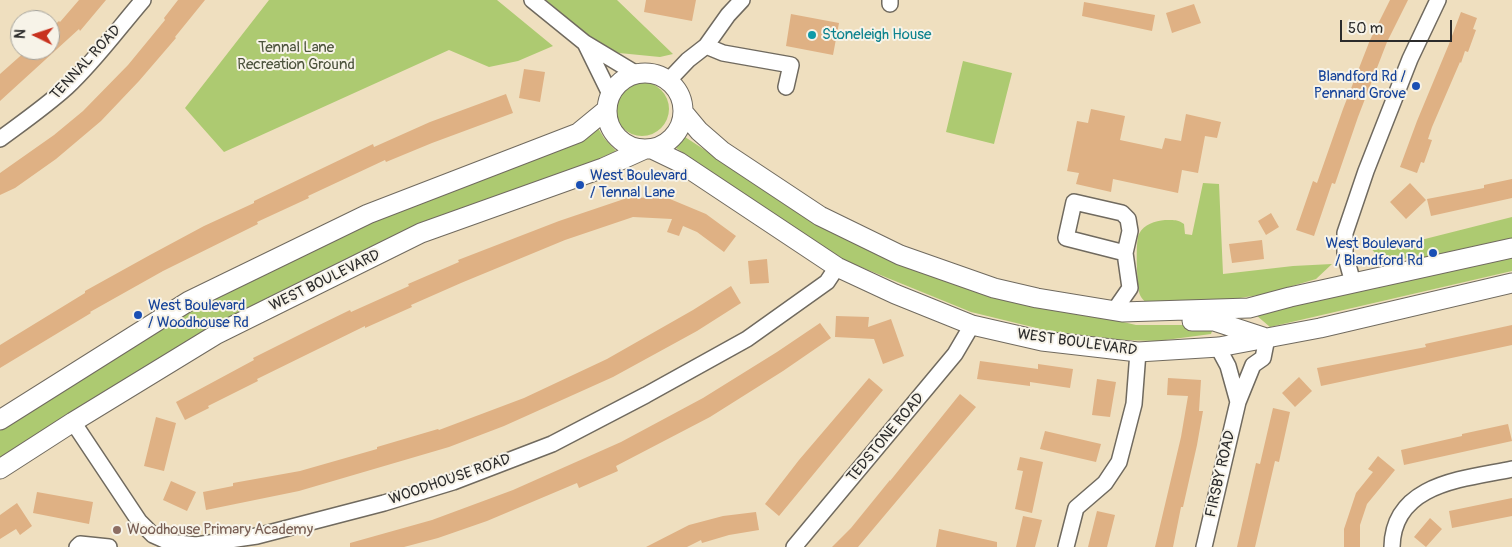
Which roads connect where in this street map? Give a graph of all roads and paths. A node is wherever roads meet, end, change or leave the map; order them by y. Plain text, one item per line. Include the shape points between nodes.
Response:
1 (142, 0) edge
2 (532, 0) edge
3 (742, 0) edge
4 (1438, 0) edge
5 (585, 43) junction
6 (706, 46) junction
7 (635, 73) junction
8 (669, 80) junction
9 (786, 87) dead end
10 (608, 102) junction
11 (684, 113) junction
12 (0, 139) edge
13 (649, 149) junction
14 (1512, 248) edge
15 (1125, 253) junction
16 (837, 267) junction
17 (1353, 283) junction
18 (1512, 283) edge
19 (1249, 308) junction
20 (1118, 311) junction
21 (972, 325) junction
22 (1232, 328) junction
23 (1268, 338) junction
24 (1220, 347) junction
25 (1138, 352) junction
26 (1253, 365) junction
27 (1228, 366) junction
28 (1238, 402) junction
29 (0, 420) edge
30 (73, 422) junction
31 (1512, 468) edge
32 (0, 469) edge
33 (154, 542) edge
34 (76, 547) edge
35 (110, 547) edge
36 (794, 547) edge
37 (1066, 547) edge
38 (1204, 547) edge
39 (1392, 547) edge

1 - 12 street, TENNAL ROAD via 68,86
2 - 5 street
3 - 6 street
4 - 17 street via 1403,76 1345,234 1344,254
5 - 7 street
5 - 10 street
6 - 8 street
6 - 9 street via 723,53 791,65
7 - 8 main road via 653,72
7 - 10 main road via 620,81
8 - 11 main road via 681,95
10 - 13 main road via 611,130 626,144
10 - 29 main road via 578,134 368,214 189,301
11 - 13 main road via 679,129 668,142
11 - 20 main road via 722,152 803,205 900,254 994,288
13 - 16 main road, WEST BOULEVARD via 680,162
13 - 30 main road, WEST BOULEVARD via 421,233 217,334
14 - 17 main road
15 - 15 street via 1066,238 1074,202 1122,213 1128,219 1130,231
15 - 20 street via 1130,288
16 - 21 main road, WEST BOULEVARD
16 - 33 street, WOODHOUSE ROAD via 827,282 747,339 552,444 453,482 257,536 196,544
17 - 19 main road
18 - 23 main road, WEST BOULEVARD
19 - 20 main road
19 - 22 main road
20 - 22 main road via 1156,319 1214,322
21 - 25 main road, WEST BOULEVARD via 1042,341
21 - 36 street, TEDSTONE ROAD via 956,354
22 - 23 main road
22 - 24 main road
23 - 24 main road, WEST BOULEVARD
23 - 26 street, FIRSBY ROAD via 1263,358
24 - 25 main road, WEST BOULEVARD
24 - 27 street, FIRSBY ROAD
25 - 37 street via 1134,404 1119,462 1105,483 1076,508
26 - 27 street
26 - 28 street, FIRSBY ROAD
27 - 28 street, FIRSBY ROAD
28 - 38 street, FIRSBY ROAD
30 - 32 main road, WEST BOULEVARD
30 - 33 street, WOODHOUSE ROAD via 139,521 153,535
31 - 39 street via 1436,486 1420,495 1402,512 1392,536
34 - 35 street via 80,544

